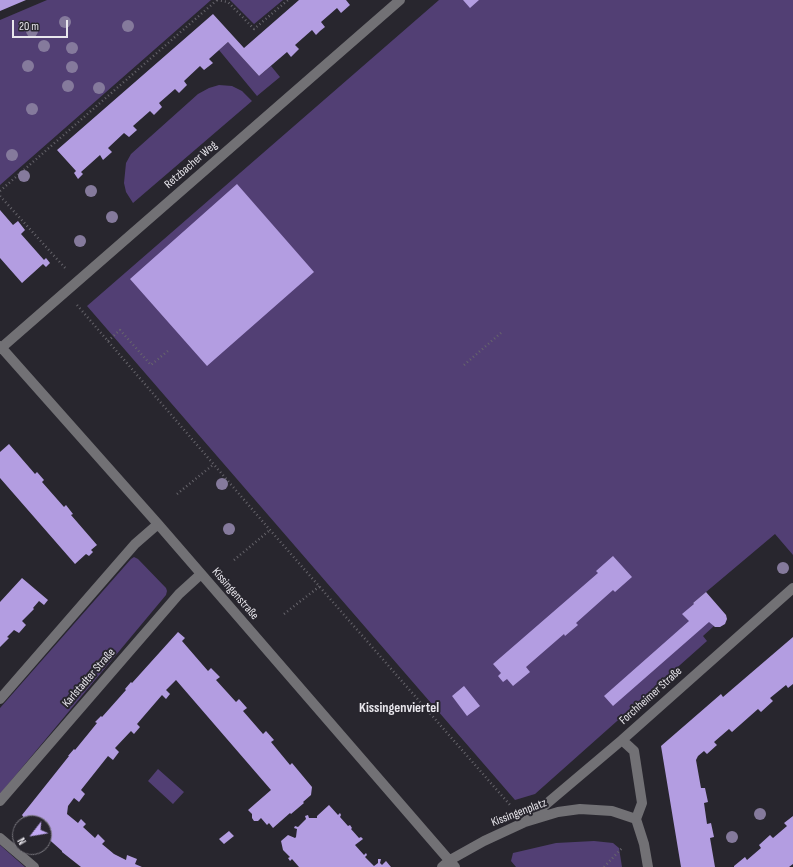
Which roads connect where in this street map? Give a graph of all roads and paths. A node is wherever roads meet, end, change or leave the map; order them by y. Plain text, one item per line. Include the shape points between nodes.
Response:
1 (217, 0) edge
2 (288, 0) edge
3 (400, 0) edge
4 (0, 191) edge
5 (0, 196) edge
6 (66, 269) dead end
7 (77, 305) dead end
8 (502, 332) dead end
9 (108, 341) junction
10 (1, 347) edge
11 (169, 350) dead end
12 (464, 365) dead end
13 (214, 464) junction
14 (177, 494) dead end
15 (158, 524) junction
16 (270, 530) junction
17 (234, 560) dead end
18 (201, 574) junction
19 (320, 586) junction
20 (793, 588) edge
21 (284, 614) dead end
22 (0, 699) edge
23 (622, 740) junction
24 (0, 801) edge
25 (510, 805) dead end
26 (636, 819) junction
27 (525, 822) junction
28 (0, 838) edge
29 (622, 848) dead end
30 (449, 865) edge
31 (34, 867) edge
32 (459, 867) edge
33 (604, 867) edge
34 (648, 867) edge

1 - 2 path via 228,2 254,29
1 - 4 path
3 - 10 street, Retzbacher Weg
5 - 6 path
7 - 9 path
8 - 12 path
9 - 11 path via 120,330 151,366
9 - 13 path
10 - 15 street, Kissingenstraße
13 - 14 path
13 - 16 path
15 - 18 street, Kissingenstraße
15 - 22 street via 135,544
16 - 17 path
16 - 19 path
18 - 24 street, Karlstadter Straße via 179,594
18 - 30 street, Kissingenstraße
19 - 21 path
19 - 25 path
20 - 23 street, Forchheimer Straße
23 - 26 street via 634,750 642,803
23 - 27 street, Forchheimer Straße
26 - 27 street, Kissingenplatz via 612,811 580,809 558,812
26 - 34 street
27 - 30 street, Kissingenplatz via 484,840
28 - 31 street
29 - 33 path
30 - 32 street, Kissingenstraße

